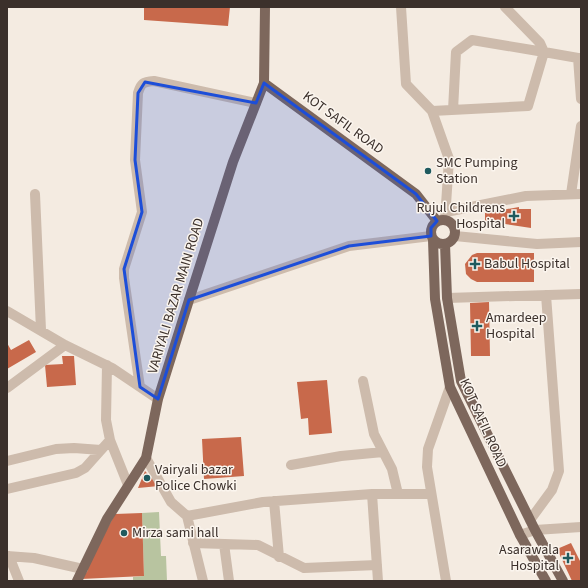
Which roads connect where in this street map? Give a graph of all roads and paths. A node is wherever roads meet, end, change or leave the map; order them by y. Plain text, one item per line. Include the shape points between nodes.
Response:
1 (265, 7) edge
2 (401, 7) edge
3 (504, 7) edge
4 (544, 52) junction
5 (580, 58) edge
6 (264, 83) junction
7 (581, 99) edge
8 (256, 104) junction
9 (432, 110) junction
10 (453, 110) junction
11 (581, 126) edge
12 (35, 194) dead end
13 (576, 194) edge
14 (443, 218) junction
15 (455, 236) junction
16 (432, 238) junction
17 (581, 242) edge
18 (445, 244) junction
19 (581, 294) edge
20 (546, 295) junction
21 (447, 298) junction
22 (189, 300) junction
23 (7, 311) edge
24 (41, 330) junction
25 (64, 345) junction
26 (107, 366) junction
27 (364, 381) dead end
28 (140, 387) junction
29 (450, 387) junction
30 (7, 388) edge
31 (158, 400) junction
32 (110, 440) junction
33 (101, 450) junction
34 (383, 452) junction
35 (146, 458) junction
36 (7, 461) edge
37 (291, 465) dead end
38 (128, 485) junction
39 (7, 489) edge
40 (372, 494) junction
41 (398, 494) junction
42 (430, 494) junction
43 (274, 501) junction
44 (187, 516) junction
45 (530, 520) junction
46 (581, 527) edge
47 (536, 530) junction
48 (520, 534) junction
49 (193, 543) junction
50 (224, 544) junction
51 (8, 556) edge
52 (279, 557) junction
53 (377, 565) junction
54 (83, 569) junction
55 (19, 581) edge
56 (77, 581) edge
57 (203, 581) edge
58 (229, 581) edge
59 (378, 581) edge
60 (446, 581) edge
61 (546, 581) edge
62 (563, 581) edge

1 - 6 main road, VARIYALI BAZAR MAIN ROAD
2 - 9 street via 406,84
3 - 4 street via 540,43
4 - 5 street
4 - 10 street via 528,106
4 - 10 street via 472,40 456,52
5 - 7 street
6 - 8 main road, VARIYALI BAZAR MAIN ROAD
6 - 14 main road, KOT SAFIL ROAD via 416,194
8 - 22 main road, VARIYALI BAZAR MAIN ROAD via 233,162
8 - 28 street via 154,81 140,85 135,160 142,212 124,269
9 - 10 street
9 - 14 street via 449,159
11 - 13 street
12 - 24 street
13 - 14 street via 526,196
14 - 15 main road via 455,228
14 - 16 main road via 431,228
15 - 17 street via 537,244
15 - 18 main road
16 - 18 main road
16 - 22 street via 349,246
16 - 29 main road, KOT SAFIL ROAD via 435,300
18 - 21 main road, KOT SAFIL ROAD
19 - 20 street
20 - 21 street
20 - 45 street via 559,471 552,490
21 - 45 main road, KOT SAFIL ROAD via 461,381
22 - 31 main road, VARIYALI BAZAR MAIN ROAD
23 - 24 street
24 - 25 street
25 - 26 street
25 - 30 street
26 - 28 street
26 - 32 street via 105,412
27 - 34 street via 374,434
28 - 31 street
29 - 42 street via 428,449
29 - 48 main road, KOT SAFIL ROAD
31 - 35 main road, VARIYALI BAZAR MAIN ROAD
32 - 33 street
32 - 38 street
33 - 36 street via 56,449
33 - 39 street via 85,468 76,473
34 - 37 street
34 - 41 street via 392,469
35 - 38 main road, VARIYALI BAZAR MAIN ROAD
35 - 44 street via 171,502
38 - 54 main road, VARIYALI BAZAR MAIN ROAD via 107,518
40 - 41 street
40 - 43 street
40 - 53 street
41 - 42 street
42 - 60 street
43 - 44 street
43 - 52 street
44 - 49 street
45 - 47 main road, KOT SAFIL ROAD
46 - 47 street
47 - 48 street
47 - 62 main road, KOT SAFIL ROAD
48 - 61 main road, KOT SAFIL ROAD
49 - 50 street
49 - 57 street
50 - 52 street via 258,546
50 - 58 street
51 - 54 street via 34,558
51 - 55 street
52 - 53 street via 298,567 309,569
53 - 59 street
54 - 56 main road, VARIYALI BAZAR MAIN ROAD

